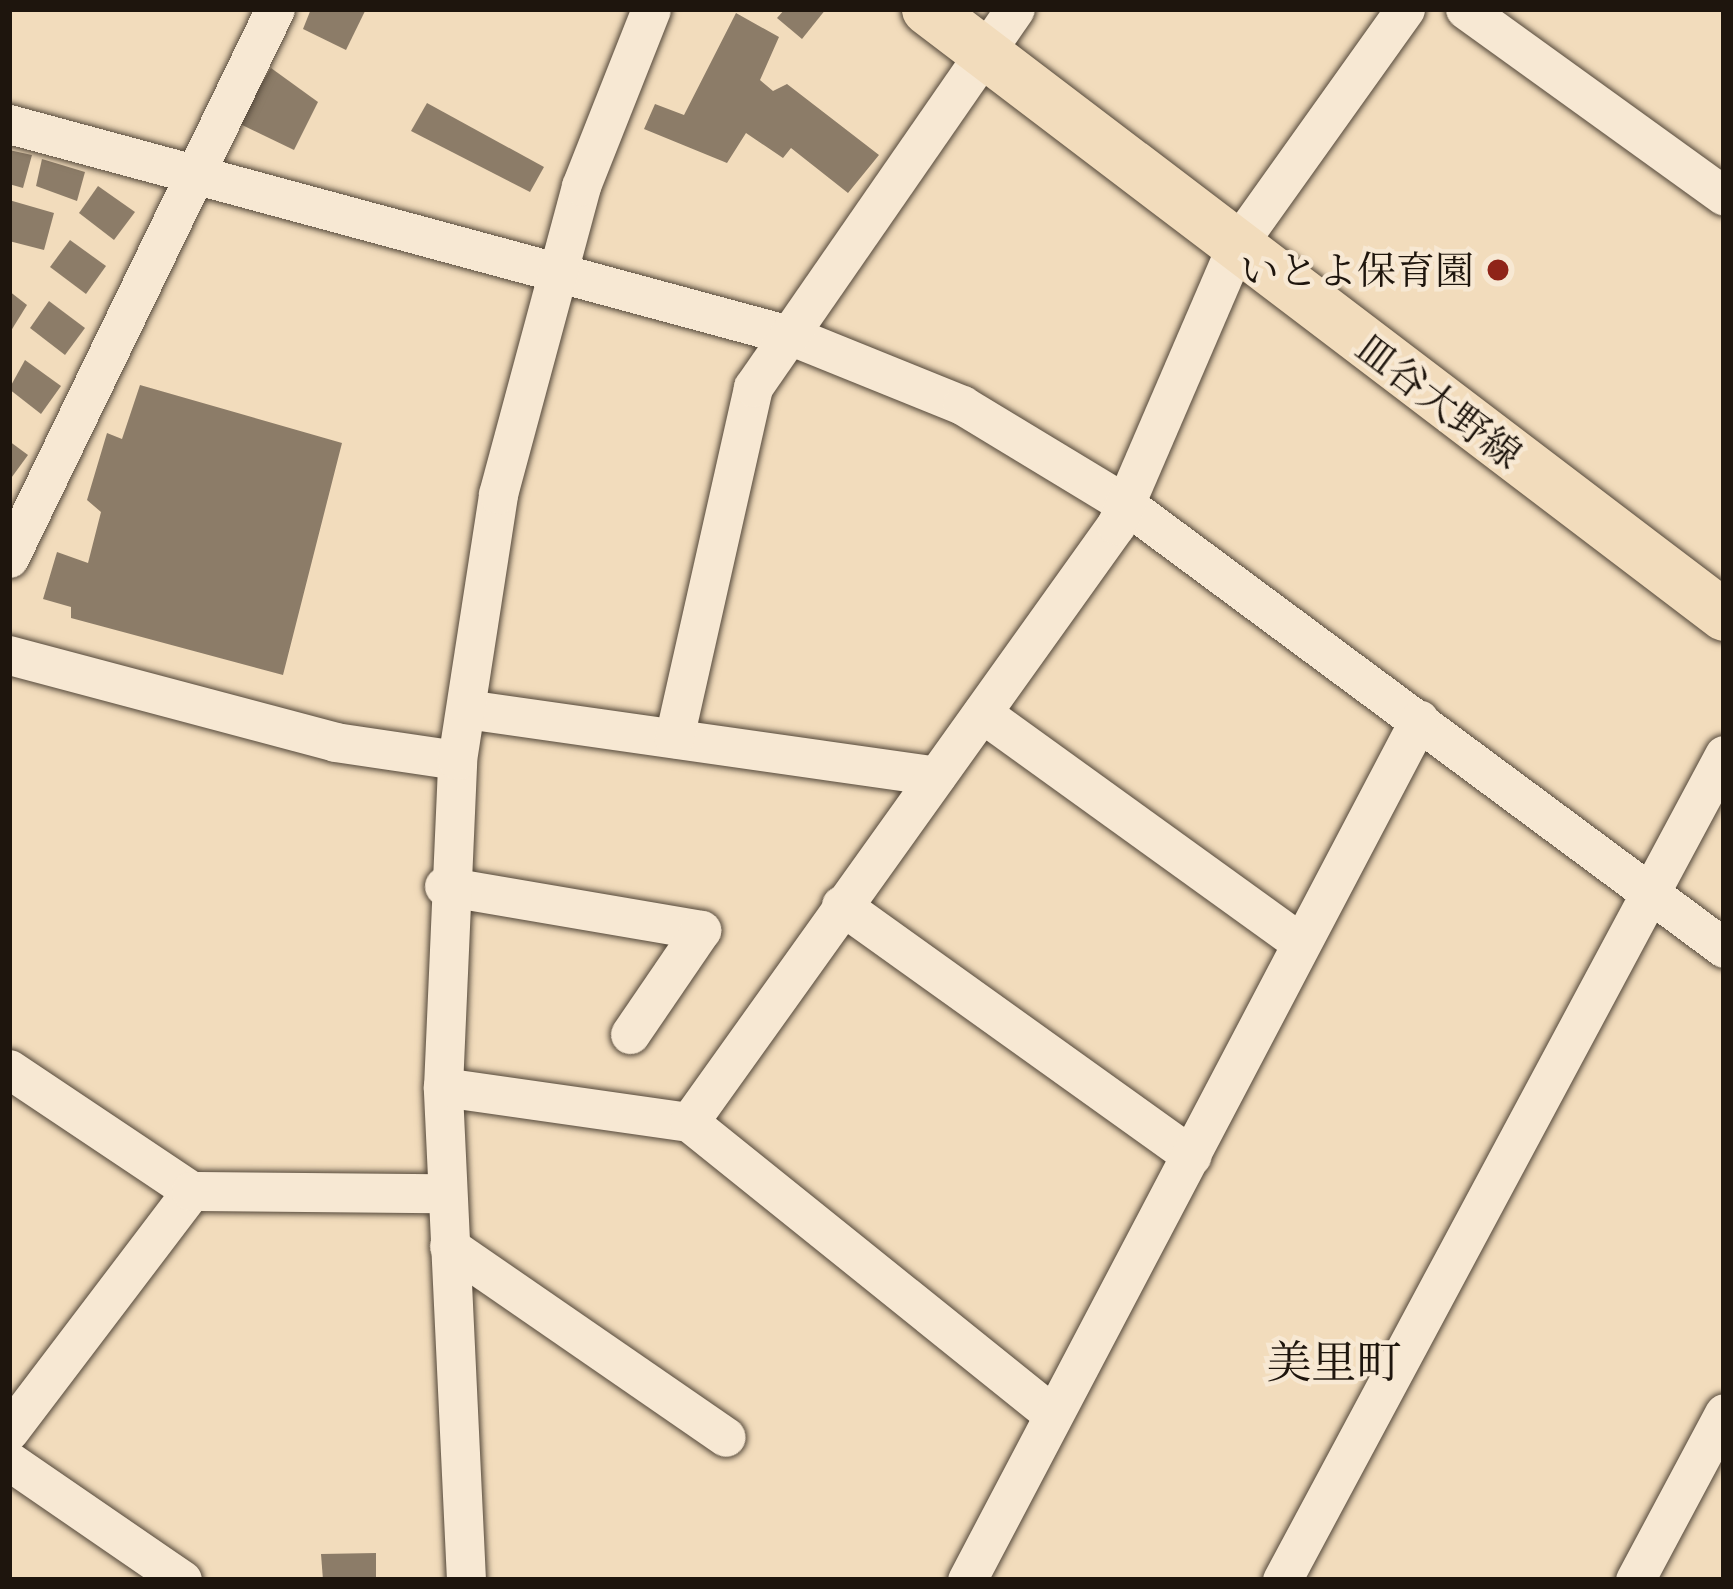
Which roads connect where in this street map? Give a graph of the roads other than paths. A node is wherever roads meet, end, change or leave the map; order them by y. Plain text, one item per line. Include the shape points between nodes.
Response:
1 (275, 9) edge
2 (651, 9) edge
3 (927, 9) edge
4 (1015, 9) edge
5 (1405, 9) edge
6 (1465, 9) edge
7 (986, 53) junction
8 (9, 124) edge
9 (194, 175) junction
10 (1724, 196) edge
11 (1236, 246) junction
12 (560, 268) junction
13 (789, 335) junction
14 (1124, 503) junction
15 (9, 558) edge
16 (1724, 615) edge
17 (9, 655) edge
18 (466, 709) junction
19 (982, 713) junction
20 (1419, 720) junction
21 (674, 738) junction
22 (1724, 755) edge
23 (458, 760) junction
24 (936, 776) junction
25 (444, 886) junction
26 (1643, 892) junction
27 (842, 905) junction
28 (1300, 942) junction
29 (1724, 948) edge
30 (630, 1034) dead end
31 (9, 1069) edge
32 (443, 1087) junction
33 (689, 1122) junction
34 (1191, 1156) junction
35 (191, 1190) junction
36 (445, 1193) junction
37 (449, 1246) junction
38 (1052, 1413) junction
39 (1724, 1413) edge
40 (9, 1431) edge
41 (726, 1437) dead end
42 (9, 1462) edge
43 (182, 1580) edge
44 (466, 1580) edge
45 (967, 1580) edge
46 (1282, 1580) edge
47 (1635, 1580) edge

1 - 9 street
2 - 12 street
3 - 7 main road, 皿谷大野線
4 - 7 street
5 - 11 street
6 - 10 street
7 - 11 main road, 皿谷大野線
7 - 13 street
8 - 9 street
9 - 12 street
9 - 15 street
11 - 14 street
11 - 16 main road, 皿谷大野線
12 - 13 street
12 - 18 street via 498,494
13 - 14 street via 962,405
13 - 21 street via 753,387
14 - 19 street
14 - 20 street
17 - 23 street via 335,742
18 - 21 street
18 - 23 street
19 - 24 street
19 - 28 street
20 - 26 street
20 - 28 street
21 - 24 street
22 - 26 street
23 - 25 street
24 - 27 street
25 - 30 street via 701,930
25 - 32 street
26 - 29 street
26 - 46 street
27 - 33 street
27 - 34 street
28 - 34 street
31 - 35 street
32 - 33 street
32 - 36 street
33 - 38 street
34 - 38 street
35 - 36 street
35 - 40 street
36 - 37 street
37 - 41 street
37 - 44 street
38 - 45 street
39 - 47 street
42 - 43 street

